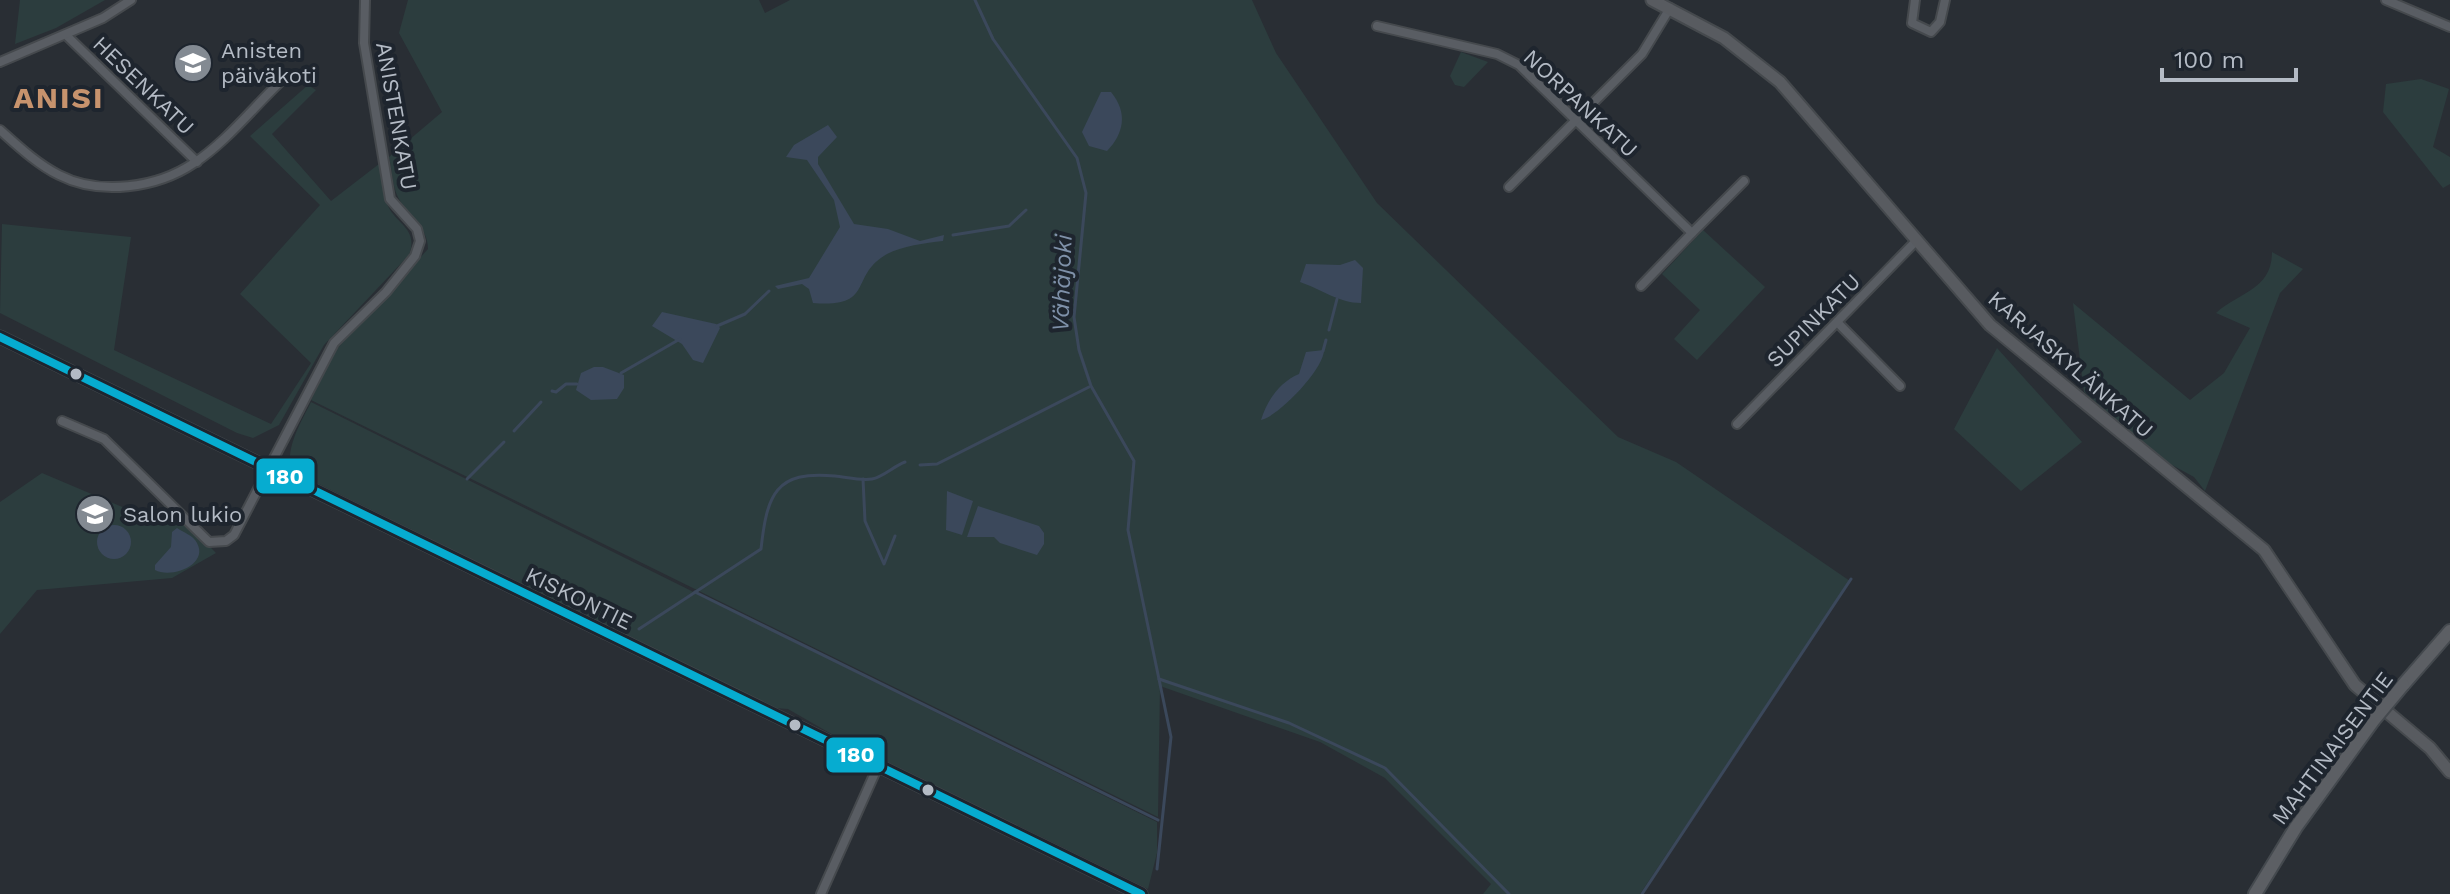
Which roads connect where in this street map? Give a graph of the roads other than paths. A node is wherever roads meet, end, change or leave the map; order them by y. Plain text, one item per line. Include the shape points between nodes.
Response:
1 (131, 0) edge
2 (365, 0) edge
3 (1652, 0) edge
4 (1915, 0) edge
5 (1945, 0) edge
6 (2386, 0) edge
7 (1670, 8) junction
8 (1377, 26) dead end
9 (2450, 27) edge
10 (66, 35) junction
11 (0, 62) edge
12 (279, 83) dead end
13 (1576, 121) junction
14 (0, 130) edge
15 (197, 162) junction
16 (1744, 181) dead end
17 (1509, 187) dead end
18 (1692, 233) junction
19 (1916, 241) junction
20 (1641, 286) dead end
21 (1837, 322) junction
22 (0, 337) edge
23 (1900, 386) dead end
24 (62, 421) dead end
25 (1737, 424) dead end
26 (267, 467) junction
27 (2450, 631) edge
28 (878, 766) junction
29 (2450, 772) edge
30 (821, 894) edge
31 (1141, 894) edge
32 (2255, 894) edge

1 - 10 street
2 - 26 street, ANISTENKATU via 364,43 390,199 417,229 420,241 415,256 386,292 334,343
3 - 7 main road, KARJASKYLÄNKATU
4 - 5 street via 1912,23 1931,32 1940,22
6 - 9 street
7 - 13 street via 1642,54
7 - 19 main road, KARJASKYLÄNKATU via 1724,38 1793,94
8 - 13 street, NORPANKATU via 1508,59
10 - 11 street
10 - 15 street, HESENKATU
12 - 15 street
13 - 17 street
13 - 18 street, NORPANKATU
14 - 15 street via 60,176 91,185 127,187 155,181
16 - 18 street
18 - 20 street
19 - 21 street, SUPINKATU
19 - 29 main road, KARJASKYLÄNKATU via 2020,352 2264,550 2355,685 2430,748
21 - 23 street
21 - 25 street, SUPINKATU
22 - 26 main road, KISKONTIE
24 - 26 street via 104,439 209,542 234,535
26 - 28 main road, KISKONTIE
27 - 32 main road, MAHTINAISENTIE, bridge via 2373,721
28 - 30 street
28 - 31 main road, KISKONTIE

